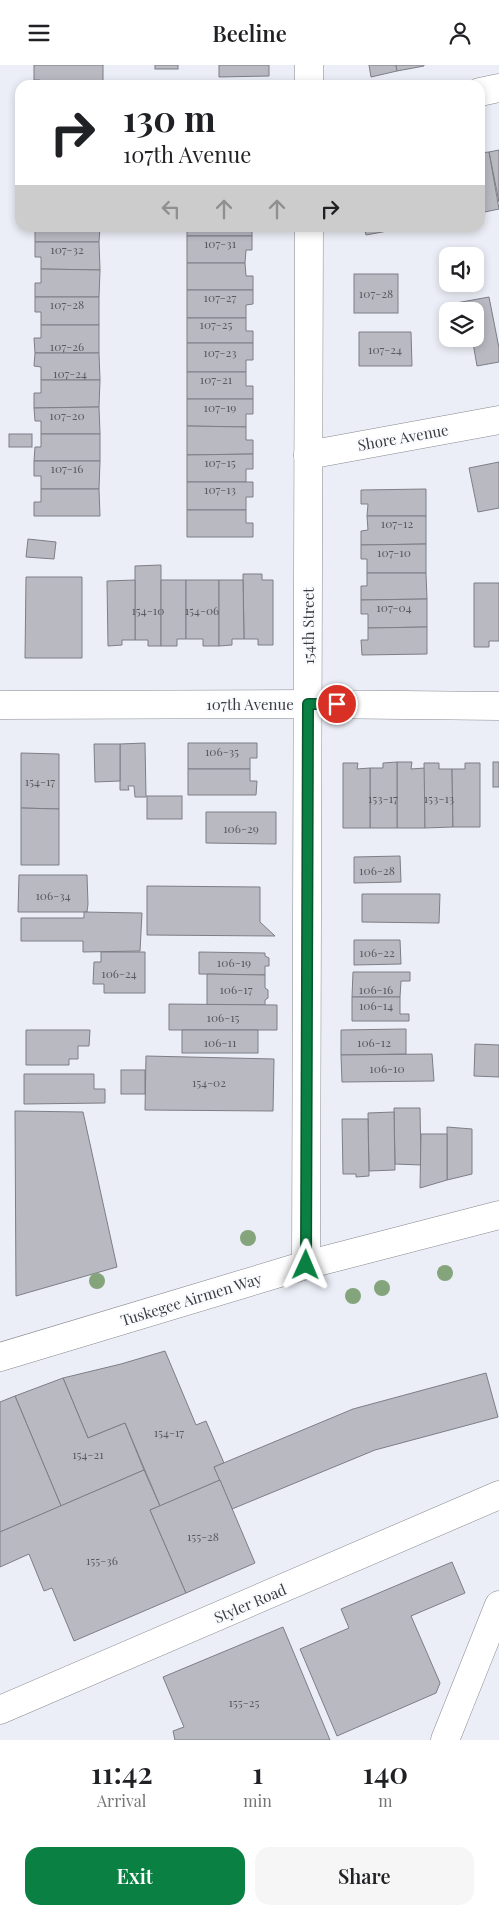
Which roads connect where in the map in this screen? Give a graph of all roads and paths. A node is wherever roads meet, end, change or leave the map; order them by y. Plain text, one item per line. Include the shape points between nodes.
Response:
1 (309, 65) edge
2 (309, 80) edge
3 (499, 88) edge
4 (485, 91) edge
5 (309, 232) edge
6 (499, 420) edge
7 (308, 455) junction
8 (308, 704) junction
9 (0, 705) edge
10 (499, 706) edge
11 (499, 1215) edge
12 (306, 1265) junction
13 (0, 1357) edge
14 (499, 1495) edge
15 (499, 1605) edge
16 (0, 1710) edge
17 (445, 1740) edge

1 - 2 street
3 - 4 street
5 - 7 street, 154th Street
6 - 7 street, Shore Avenue
7 - 8 street, 154th Street
8 - 9 street, 107th Avenue
8 - 10 street, 107th Avenue
8 - 12 street, 154th Street
11 - 12 street, Tuskegee Airmen Way
12 - 13 street, Tuskegee Airmen Way
14 - 16 street, Styler Road
15 - 17 street

